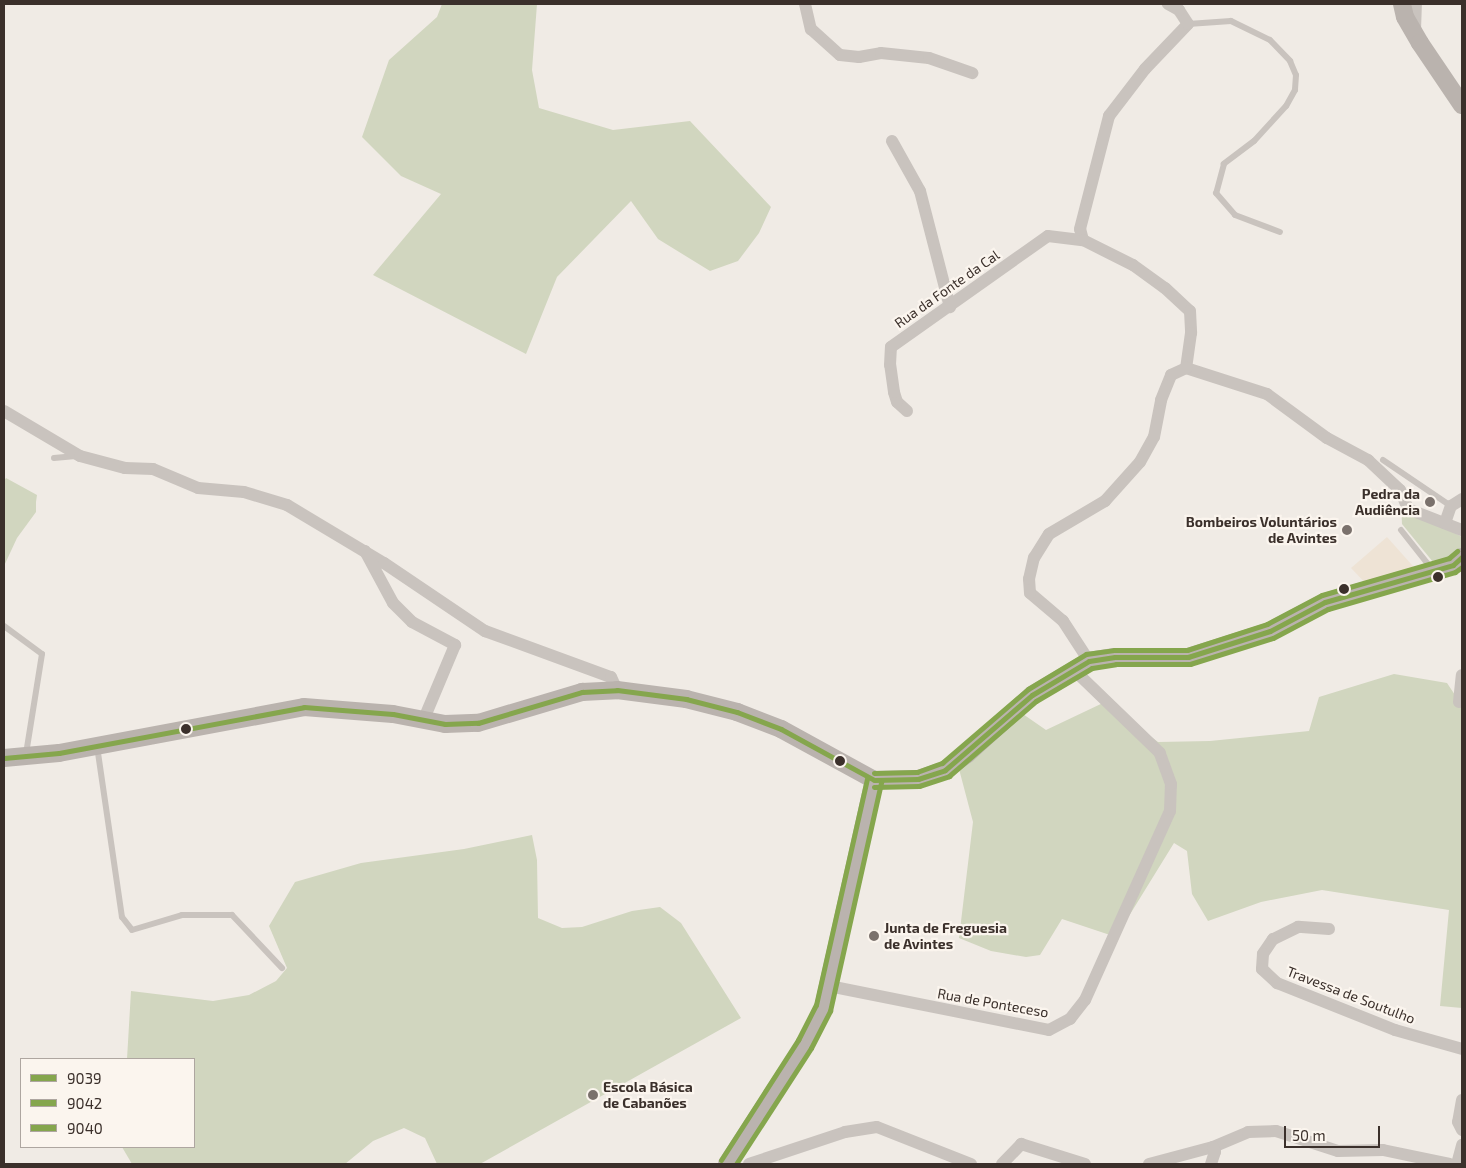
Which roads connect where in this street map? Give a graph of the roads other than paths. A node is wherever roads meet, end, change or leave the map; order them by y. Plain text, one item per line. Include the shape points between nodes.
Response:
1 (805, 4) edge
2 (1168, 4) edge
3 (1402, 4) edge
4 (1416, 4) edge
5 (1188, 24) junction
6 (1415, 30) junction
7 (972, 73) dead end
8 (1462, 104) edge
9 (892, 141) dead end
10 (1280, 232) dead end
11 (1083, 240) junction
12 (950, 307) junction
13 (1186, 368) junction
14 (4, 411) edge
15 (907, 411) dead end
16 (80, 456) junction
17 (54, 458) dead end
18 (1384, 460) dead end
19 (1462, 499) edge
20 (1450, 506) junction
21 (1445, 523) junction
22 (1401, 530) dead end
23 (1462, 530) edge
24 (365, 551) junction
25 (1459, 563) edge
26 (1433, 571) junction
27 (4, 626) edge
28 (1088, 661) junction
29 (1072, 669) junction
30 (1462, 675) edge
31 (617, 690) junction
32 (1460, 702) dead end
33 (424, 721) junction
34 (97, 745) junction
35 (25, 757) junction
36 (4, 758) edge
37 (882, 781) junction
38 (1329, 929) dead end
39 (282, 968) dead end
40 (829, 986) junction
41 (1462, 1049) edge
42 (1462, 1100) edge
43 (1462, 1130) edge
44 (1462, 1145) edge
45 (1213, 1148) junction
46 (727, 1164) edge
47 (749, 1164) edge
48 (971, 1164) edge
49 (1002, 1164) edge
50 (1084, 1164) edge
51 (1149, 1164) edge
52 (1211, 1164) edge
53 (1450, 1164) edge
54 (1457, 1164) edge

1 - 7 street via 811,28 840,55 860,57 881,53 930,58
2 - 5 street via 1180,10
3 - 6 street via 1405,17
4 - 6 street
5 - 10 lane via 1231,21 1270,40 1290,61 1296,75 1295,90 1286,106 1254,140 1224,164 1216,193 1235,215
5 - 11 street via 1145,69 1109,116 1080,229
6 - 8 street
9 - 12 street via 920,191
11 - 12 street, Rua da Fonte da Cal via 1048,236
11 - 13 street via 1133,265 1165,288 1190,312 1192,333
12 - 15 street, Rua da Fonte da Cal via 891,347 894,392 897,402
13 - 21 street via 1267,394 1327,438 1368,460 1400,490 1408,509
13 - 28 street via 1171,375 1161,400 1154,437 1140,462 1105,501 1049,534 1034,558 1029,579 1030,593 1063,621
14 - 16 street
16 - 17 lane
16 - 24 street via 125,468 153,469 198,488 244,492 287,505
18 - 20 lane
19 - 20 street
20 - 21 street
21 - 23 street
22 - 26 lane
24 - 31 street via 485,631 611,676
24 - 33 street via 393,603 412,622 455,645
25 - 26 street
26 - 28 street via 1325,602 1270,632 1188,657 1115,657
27 - 35 lane via 42,654
28 - 29 street
29 - 37 street via 1032,695 945,770 918,780
29 - 40 street, Rua de Ponteceso via 1160,753 1171,784 1170,811 1085,1000 1070,1019 1048,1030
30 - 32 street
31 - 33 street via 582,692 478,723
31 - 37 street via 686,699 737,712 781,729
33 - 34 street via 393,714 304,707
34 - 35 street
34 - 39 lane via 122,917 132,930 182,915 232,914
35 - 36 street
37 - 40 street via 867,805
38 - 41 street, Travessa de Soutulho via 1298,927 1273,939 1263,954 1262,969 1285,986 1395,1030
40 - 46 street via 823,1008 805,1044
42 - 43 street via 1458,1122
44 - 54 street
45 - 51 street
45 - 52 street via 1216,1152
45 - 53 street via 1248,1132 1276,1131 1338,1151 1383,1150
47 - 48 street via 844,1132 877,1127
49 - 50 street via 1021,1144

